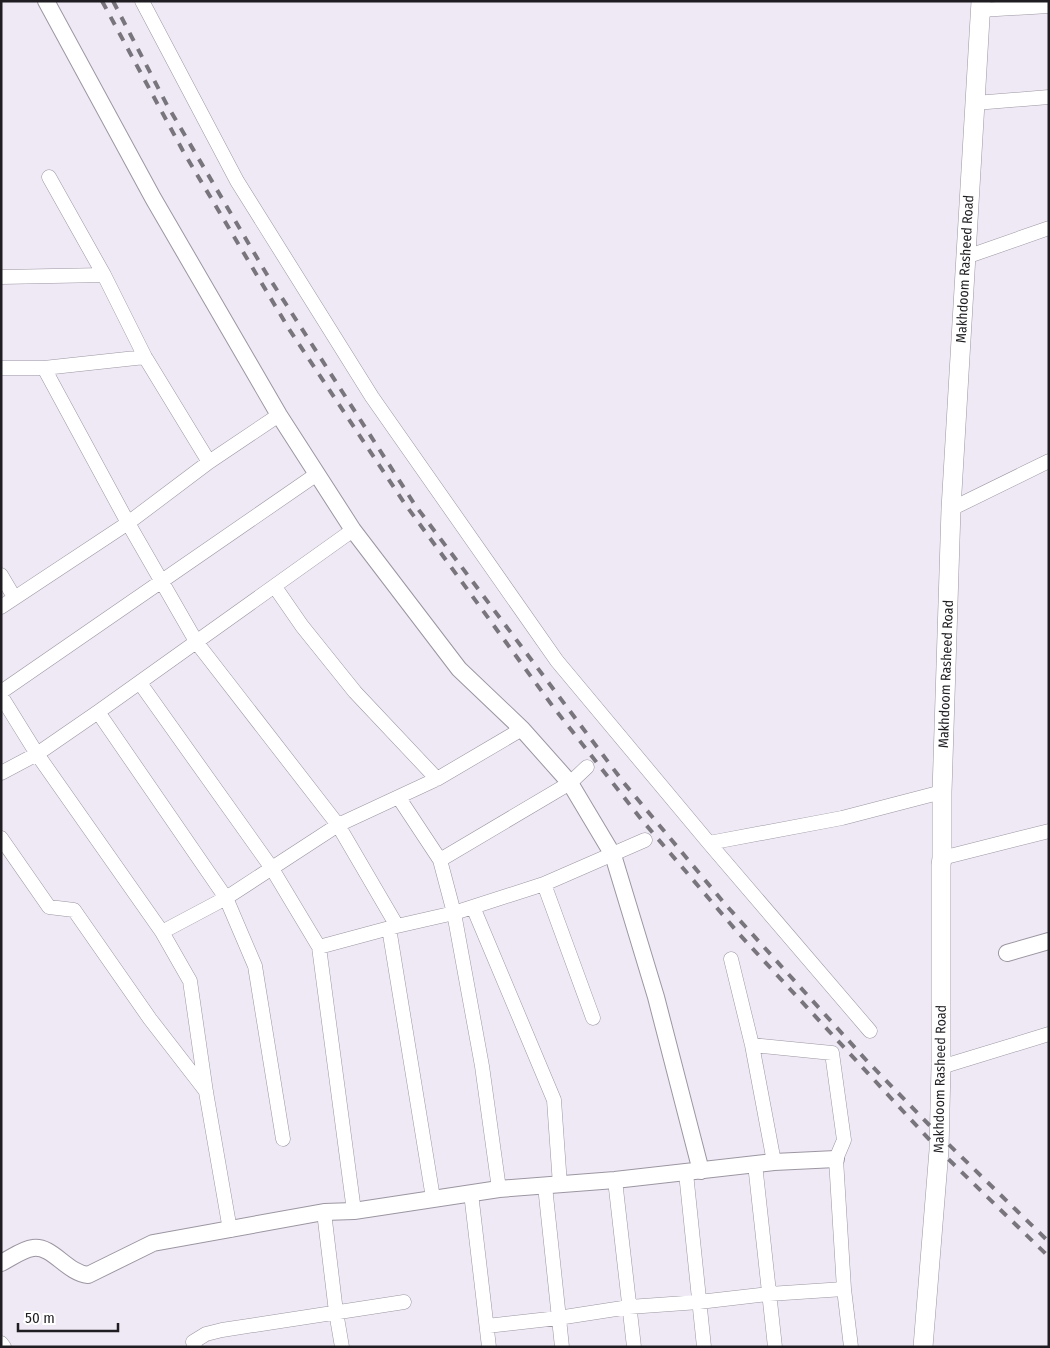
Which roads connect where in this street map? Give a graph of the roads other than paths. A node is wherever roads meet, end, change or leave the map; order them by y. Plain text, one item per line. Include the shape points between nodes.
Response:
1 (46, 1) edge
2 (142, 1) edge
3 (980, 6) edge
4 (1049, 6) edge
5 (1049, 97) edge
6 (975, 103) junction
7 (49, 177) dead end
8 (1049, 228) edge
9 (966, 257) junction
10 (104, 276) junction
11 (1, 278) edge
12 (145, 357) junction
13 (1, 368) edge
14 (44, 368) junction
15 (279, 415) junction
16 (1049, 461) edge
17 (209, 462) junction
18 (317, 474) junction
19 (951, 509) junction
20 (128, 523) junction
21 (354, 530) junction
22 (1, 576) edge
23 (162, 580) junction
24 (275, 587) junction
25 (14, 597) junction
26 (1, 607) edge
27 (197, 643) junction
28 (140, 683) junction
29 (1, 692) edge
30 (1, 696) edge
31 (98, 712) junction
32 (522, 729) junction
33 (37, 754) junction
34 (587, 767) dead end
35 (1, 773) edge
36 (437, 779) junction
37 (570, 782) junction
38 (942, 792) junction
39 (399, 798) junction
40 (338, 826) junction
41 (1049, 831) edge
42 (1, 838) edge
43 (645, 840) dead end
44 (710, 843) junction
45 (613, 856) junction
46 (942, 858) junction
47 (440, 860) junction
48 (271, 867) junction
49 (544, 884) junction
50 (226, 898) junction
51 (473, 907) junction
52 (454, 913) junction
53 (393, 927) junction
54 (162, 932) junction
55 (1049, 941) edge
56 (319, 947) junction
57 (1008, 953) dead end
58 (731, 959) dead end
59 (593, 1018) dead end
60 (870, 1031) dead end
61 (1049, 1034) edge
62 (752, 1044) junction
63 (941, 1067) junction
64 (206, 1092) junction
65 (284, 1139) dead end
66 (836, 1159) junction
67 (774, 1162) junction
68 (755, 1164) junction
69 (694, 1172) junction
70 (614, 1180) junction
71 (553, 1185) junction
72 (499, 1189) junction
73 (471, 1193) junction
74 (433, 1198) junction
75 (354, 1211) junction
76 (324, 1212) junction
77 (230, 1230) junction
78 (1, 1263) edge
79 (844, 1289) junction
80 (769, 1294) junction
81 (404, 1302) dead end
82 (699, 1302) junction
83 (630, 1307) junction
84 (336, 1312) junction
85 (558, 1318) junction
86 (486, 1326) junction
87 (1, 1343) edge
88 (4, 1347) edge
89 (195, 1347) edge
90 (342, 1347) edge
91 (489, 1347) edge
92 (562, 1347) edge
93 (634, 1347) edge
94 (704, 1347) edge
95 (775, 1347) edge
96 (851, 1347) edge
97 (923, 1347) edge

1 - 15 street via 153,198
2 - 44 street via 238,181 372,397 557,661
3 - 4 street
3 - 6 main road, Makhdoom Rasheed Road
5 - 6 street
6 - 9 main road, Makhdoom Rasheed Road
7 - 10 street
8 - 9 street
9 - 19 main road, Makhdoom Rasheed Road
10 - 11 street
10 - 12 street
12 - 14 street
12 - 17 street
13 - 14 street
14 - 20 street
15 - 17 street
15 - 18 street
16 - 19 street
17 - 20 street
18 - 21 street
18 - 23 street
19 - 38 main road, Makhdoom Rasheed Road
20 - 23 street
20 - 25 street
21 - 24 street
21 - 32 street via 460,669
22 - 25 street
23 - 27 street
23 - 29 street
24 - 27 street
24 - 36 street via 355,692
25 - 26 street
27 - 28 street
27 - 40 street
28 - 31 street
28 - 48 street
30 - 33 street
31 - 33 street
31 - 50 street
32 - 36 street
32 - 37 street
33 - 35 street
33 - 54 street
34 - 37 street
36 - 39 street
37 - 45 street
37 - 47 street
38 - 44 street via 842,818
38 - 46 main road, Makhdoom Rasheed Road
39 - 40 street
39 - 47 street
40 - 48 street
40 - 53 street
41 - 46 street
42 - 64 street via 49,907 74,910
43 - 45 street
44 - 60 street
45 - 49 street
45 - 69 street via 656,997
46 - 63 main road, Makhdoom Rasheed Road
47 - 52 street
48 - 50 street
48 - 56 street
49 - 51 street
49 - 59 street
50 - 54 street
50 - 65 street via 254,966
51 - 52 street
51 - 71 street via 554,1100
52 - 53 street
52 - 72 street via 482,1066
53 - 56 street
53 - 74 street
54 - 64 street via 190,980
55 - 57 street
56 - 75 street
58 - 62 street
61 - 63 street
62 - 66 street via 832,1053 844,1140
62 - 67 street
63 - 97 main road, Makhdoom Rasheed Road via 939,1150
64 - 77 street
66 - 67 street
66 - 79 street
67 - 68 street
68 - 69 street
68 - 80 street
69 - 70 street
69 - 82 street
70 - 71 street
70 - 83 street
71 - 72 street
71 - 85 street
72 - 73 street
73 - 74 street
73 - 86 street
74 - 75 street
75 - 76 street
76 - 77 street
76 - 84 street
77 - 78 street via 154,1242 88,1275 73,1271 40,1248 31,1248
79 - 80 street
79 - 96 street
80 - 82 street
80 - 95 street
81 - 84 street
82 - 83 street
82 - 94 street
83 - 85 street
83 - 93 street
84 - 89 street via 222,1330 193,1342
84 - 90 street
85 - 86 street
85 - 92 street
86 - 91 street
87 - 88 street

